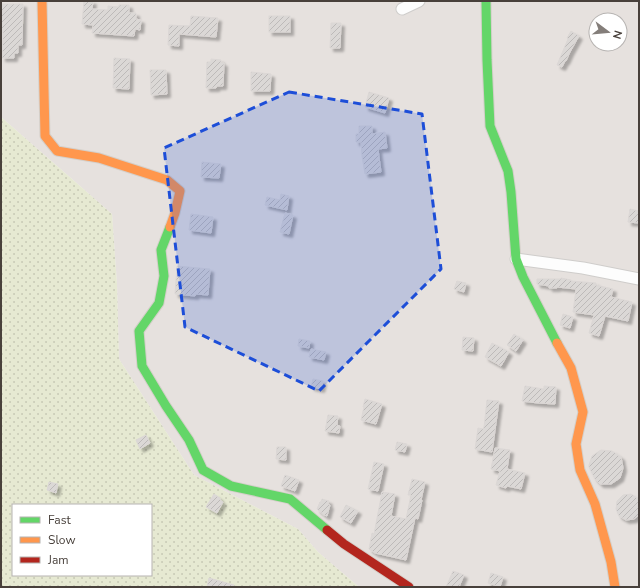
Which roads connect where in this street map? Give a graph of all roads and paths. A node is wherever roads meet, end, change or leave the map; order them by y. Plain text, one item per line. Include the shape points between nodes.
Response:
1 (42, 1) edge
2 (419, 1) edge
3 (486, 1) edge
4 (402, 9) dead end
5 (516, 259) junction
6 (639, 279) edge
7 (409, 587) edge
8 (615, 587) edge

1 - 7 street via 45,136 57,151 99,158 167,180 180,191 161,250 164,276 158,302 139,331 142,366 189,440 203,470 231,486 290,499 344,544
2 - 4 street
3 - 5 street via 490,126 508,171
5 - 6 street
5 - 8 street via 523,278 572,368 583,412 576,444 580,470 595,504

